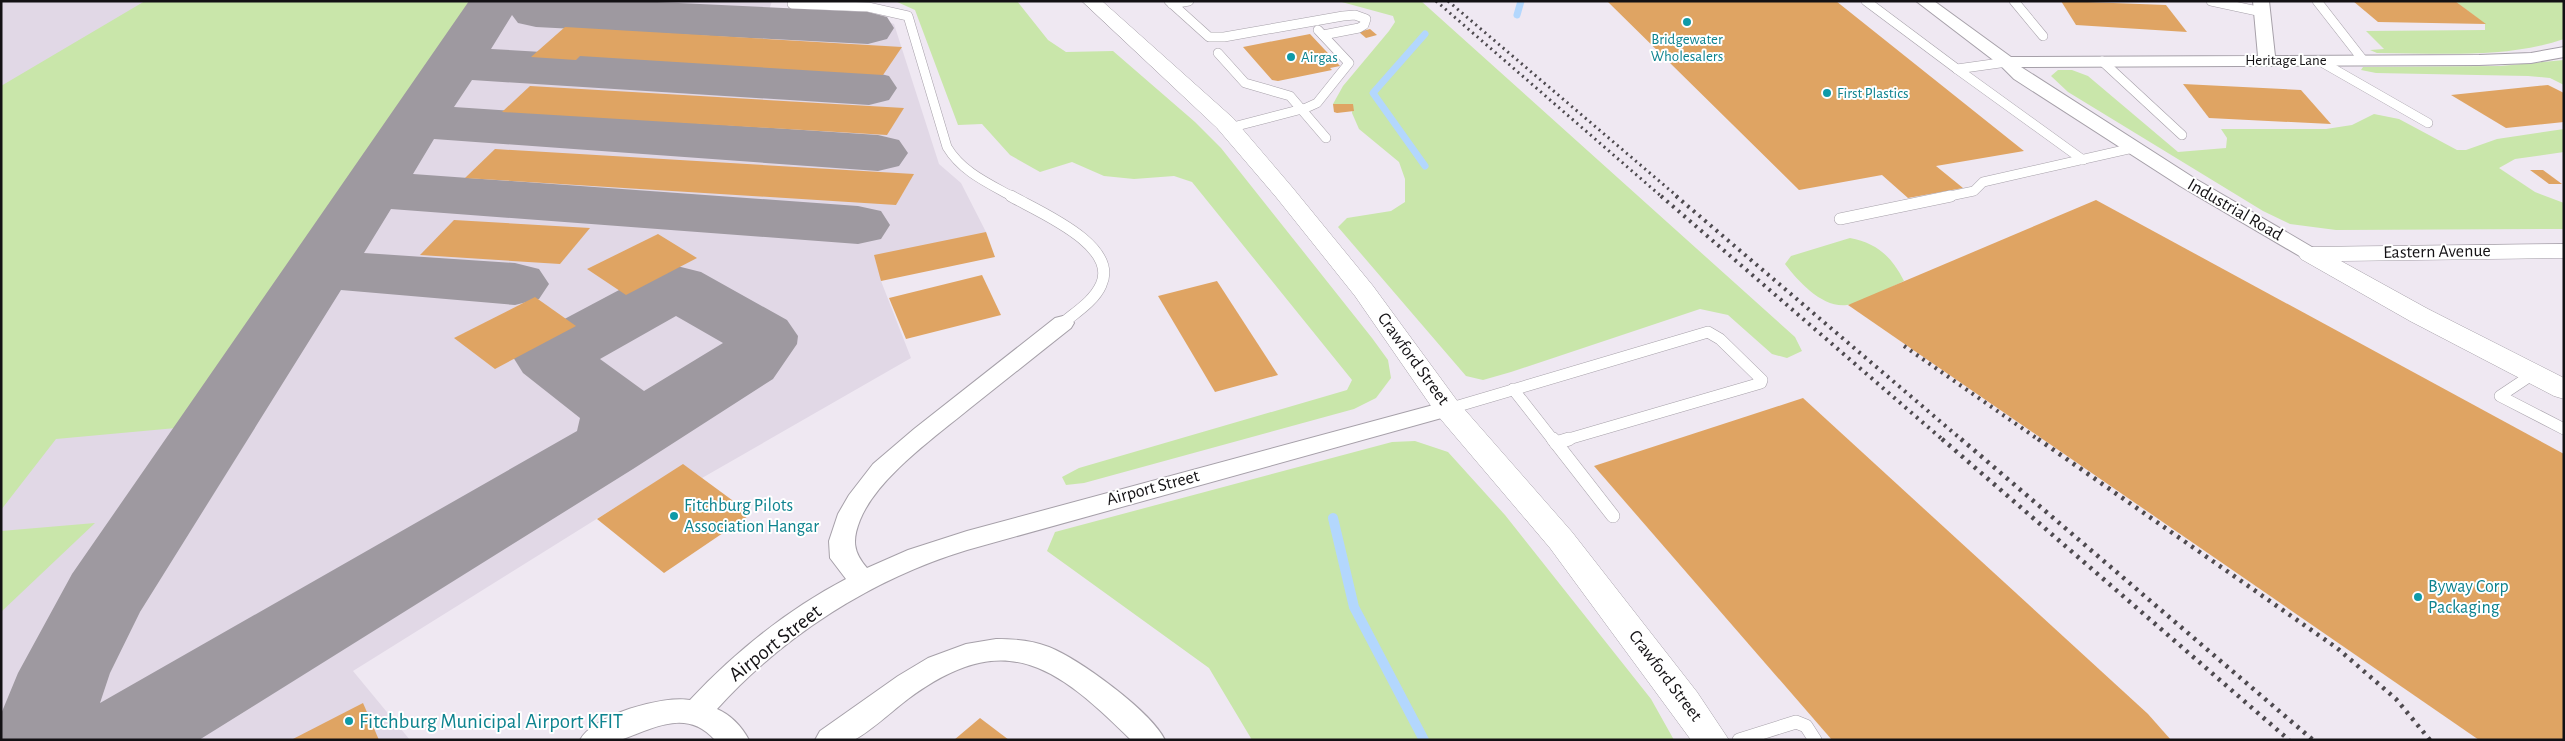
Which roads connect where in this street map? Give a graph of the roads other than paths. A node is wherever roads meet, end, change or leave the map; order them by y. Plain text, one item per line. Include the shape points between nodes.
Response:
1 (1091, 1) edge
2 (1189, 1) edge
3 (1866, 1) edge
4 (1924, 1) edge
5 (2014, 1) edge
6 (2212, 1) edge
7 (2317, 1) edge
8 (1171, 2) edge
9 (792, 4) dead end
10 (2262, 7) edge
11 (1310, 22) junction
12 (1323, 35) junction
13 (2043, 36) dead end
14 (2564, 52) edge
15 (1218, 53) dead end
16 (2267, 60) junction
17 (2318, 60) junction
18 (2363, 60) junction
19 (2007, 62) junction
20 (2102, 62) junction
21 (1956, 69) junction
22 (1302, 110) junction
23 (2428, 123) dead end
24 (1229, 128) junction
25 (2182, 135) dead end
26 (1326, 138) dead end
27 (2133, 148) junction
28 (2083, 160) junction
29 (1840, 220) dead end
30 (2564, 251) edge
31 (2310, 254) junction
32 (1064, 323) joint
33 (2533, 374) junction
34 (1513, 389) junction
35 (2564, 390) edge
36 (1448, 409) junction
37 (2564, 429) edge
38 (1556, 443) junction
39 (1613, 516) dead end
40 (863, 581) junction
41 (695, 714) junction
42 (595, 740) edge
43 (734, 740) edge
44 (830, 740) edge
45 (1150, 740) edge
46 (1711, 740) edge
47 (1739, 740) edge
48 (1815, 740) edge

1 - 24 main road, Crawford Street
2 - 8 lane
3 - 21 lane
4 - 19 street, Industrial Road
5 - 13 lane
6 - 10 lane
7 - 18 lane
8 - 11 lane via 1209,37
9 - 32 lane via 880,9 908,16 947,147 955,160 969,172 1084,238 1098,251 1104,264 1101,288 1092,300
10 - 16 street
11 - 12 lane
11 - 12 lane via 1355,15 1366,19 1359,28
12 - 22 lane via 1348,60 1348,66 1317,103
14 - 18 street, Heritage Lane via 2502,60
15 - 22 lane via 1239,80 1284,93
16 - 17 street, Heritage Lane
16 - 20 street, Heritage Lane
17 - 18 street, Heritage Lane
17 - 23 lane
19 - 20 street, Heritage Lane
19 - 21 lane
19 - 27 street, Industrial Road via 2020,75
20 - 25 lane
21 - 28 lane
22 - 24 lane
22 - 26 lane
24 - 36 main road, Crawford Street via 1364,291
27 - 28 lane
27 - 31 street, Industrial Road
28 - 29 lane via 1983,182 1974,191
30 - 31 main road, Eastern Avenue
31 - 33 main road, Industrial Road via 2418,315
32 - 40 street via 882,470 847,520 842,541 843,558
33 - 35 main road, Industrial Road
33 - 37 lane via 2500,396
34 - 36 lane
34 - 38 lane
34 - 38 lane via 1708,332 1720,339 1762,380
36 - 40 street, Airport Street via 969,539
36 - 46 main road, Crawford Street via 1561,540
38 - 39 lane
40 - 41 street, Airport Street via 757,652
41 - 42 street via 663,712 625,722
41 - 43 street via 716,722
44 - 45 street via 926,672 950,660 1010,650 1038,654 1058,665 1132,721
47 - 48 lane via 1796,722 1806,726

